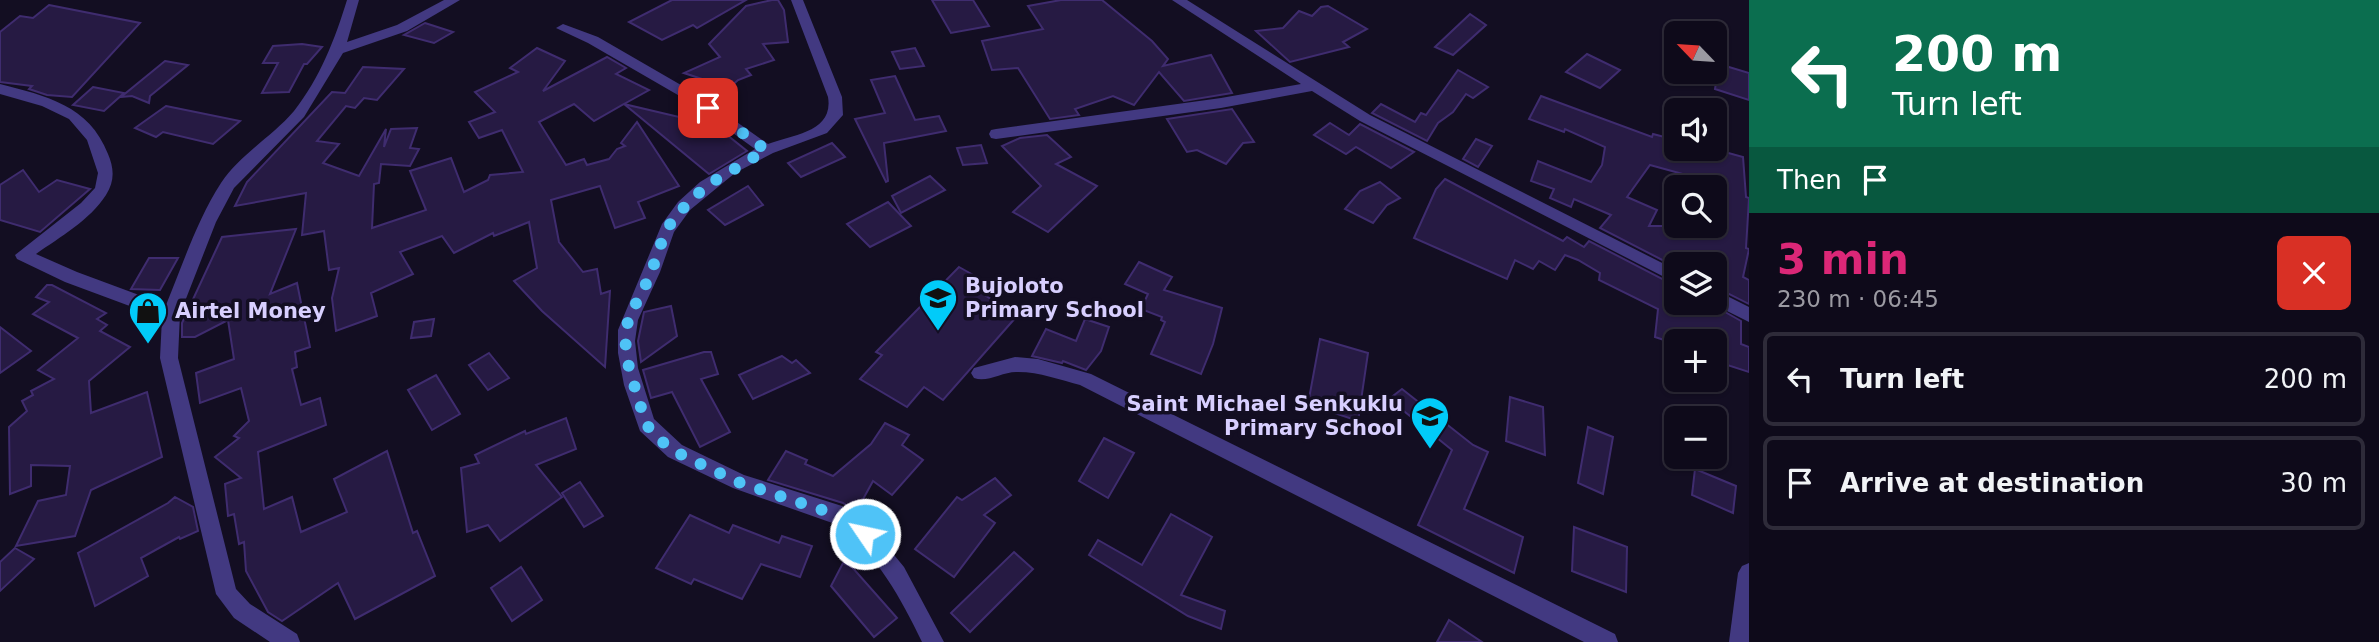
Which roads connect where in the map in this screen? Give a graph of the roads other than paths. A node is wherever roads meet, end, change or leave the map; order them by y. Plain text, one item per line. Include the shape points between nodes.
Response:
1 (353, 0) edge
2 (454, 0) edge
3 (797, 0) edge
4 (1178, 0) edge
5 (563, 27) dead end
6 (338, 50) junction
7 (1315, 86) junction
8 (0, 89) edge
9 (996, 134) dead end
10 (766, 150) junction
11 (1664, 271) edge
12 (1727, 303) edge
13 (172, 314) junction
14 (1749, 315) edge
15 (980, 373) dead end
16 (1749, 573) edge
17 (289, 642) edge
18 (933, 642) edge
19 (1607, 642) edge
20 (1740, 642) edge

1 - 6 street
2 - 6 street via 402,28
3 - 10 street via 838,110 819,130
4 - 7 street
5 - 10 street via 695,99
6 - 13 street via 299,114 228,185 208,222
7 - 9 street
7 - 11 street via 1365,118
8 - 13 street via 71,112 96,141 107,174 100,193 88,205 23,255
10 - 18 street via 706,186 687,202 666,231 625,334 638,404 657,438 678,453 738,482 843,517 865,534 910,593
12 - 14 street
13 - 17 street via 169,358 227,594 242,611
15 - 19 street via 1015,364 1085,379
16 - 20 street

